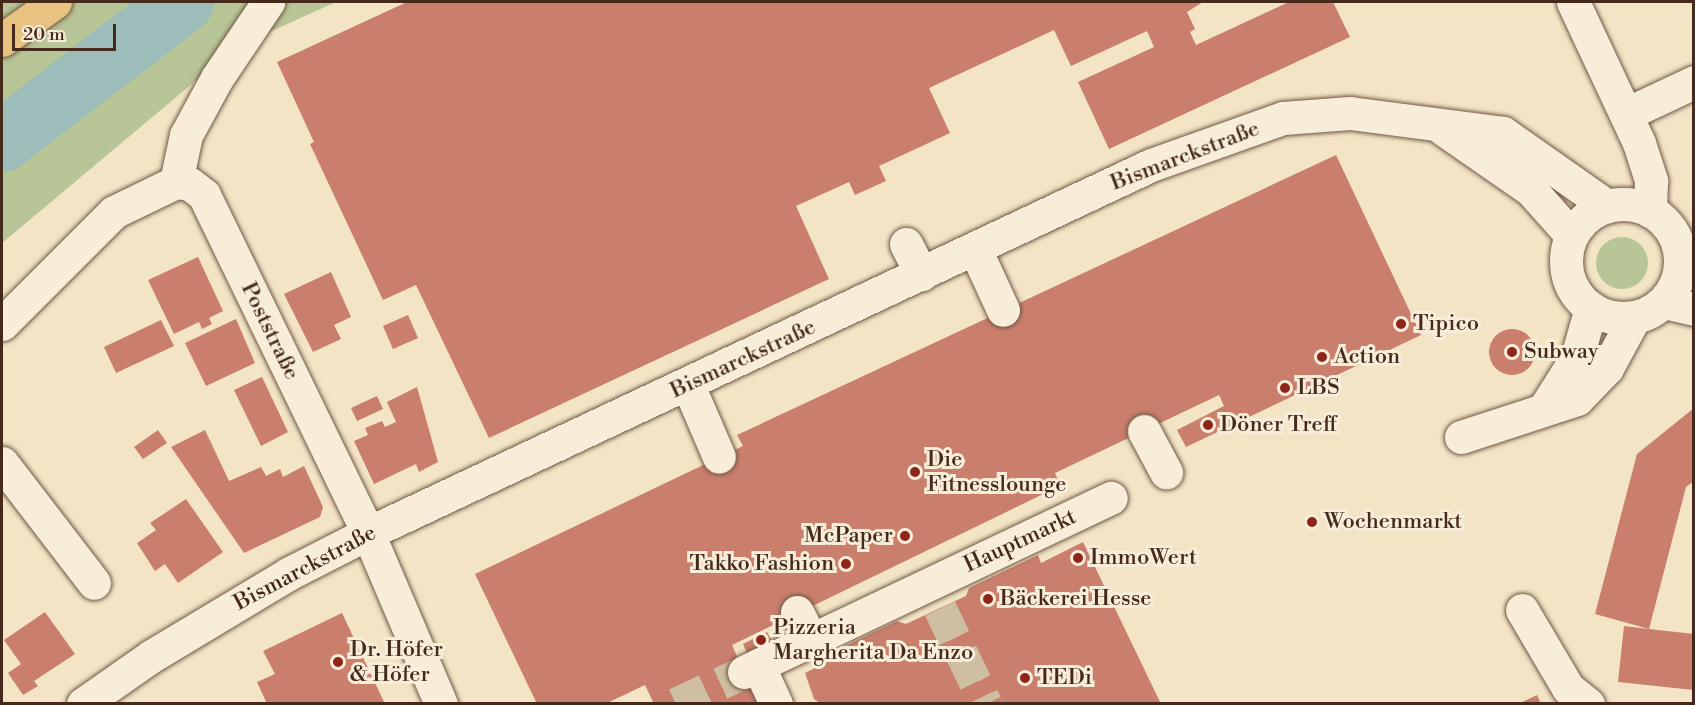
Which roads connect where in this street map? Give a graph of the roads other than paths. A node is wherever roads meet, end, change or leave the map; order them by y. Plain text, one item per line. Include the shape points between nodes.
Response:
1 (55, 2) edge
2 (268, 2) edge
3 (1573, 2) edge
4 (2, 40) edge
5 (1694, 82) edge
6 (1626, 114) junction
7 (1437, 125) junction
8 (176, 182) junction
9 (1607, 206) junction
10 (1650, 211) junction
11 (1571, 235) junction
12 (906, 244) dead end
13 (975, 249) junction
14 (1687, 266) edge
15 (921, 274) junction
16 (1679, 305) edge
17 (1591, 308) junction
18 (1003, 310) dead end
19 (1634, 318) junction
20 (2, 324) edge
21 (688, 385) junction
22 (1544, 409) junction
23 (1144, 431) dead end
24 (1461, 437) dead end
25 (719, 458) dead end
26 (2, 463) edge
27 (1166, 472) dead end
28 (1111, 498) dead end
29 (368, 533) junction
30 (94, 583) dead end
31 (1522, 610) dead end
32 (82, 704) edge
33 (441, 704) edge
34 (776, 704) edge
35 (1588, 704) edge

1 - 4 highway
2 - 8 street via 217,78 186,135
3 - 6 street
5 - 6 street
6 - 10 street via 1651,181
7 - 9 street, Bismarckstraße via 1503,133
7 - 11 street, Bismarckstraße via 1531,190
7 - 13 street, Bismarckstraße via 1350,113 1283,118 1151,165
8 - 20 street via 114,212
8 - 29 street, Poststraße via 190,184 204,195
9 - 10 street via 1626,204
9 - 11 street via 1590,214
10 - 14 street via 1668,226
11 - 17 street via 1566,250 1566,274 1578,298
12 - 15 street
13 - 15 street, Bismarckstraße
13 - 18 street
14 - 16 street
15 - 21 street, Bismarckstraße
16 - 19 street
17 - 19 street via 1610,318
17 - 22 street via 1577,357
19 - 22 street via 1607,368 1577,399
21 - 25 street
21 - 29 street, Bismarckstraße
22 - 24 street
23 - 27 street
26 - 30 street
28 - 34 street, Hauptmarkt via 934,596 804,626 751,668
29 - 32 street, Bismarckstraße via 258,591
29 - 33 street, Poststraße
31 - 35 street via 1568,688

